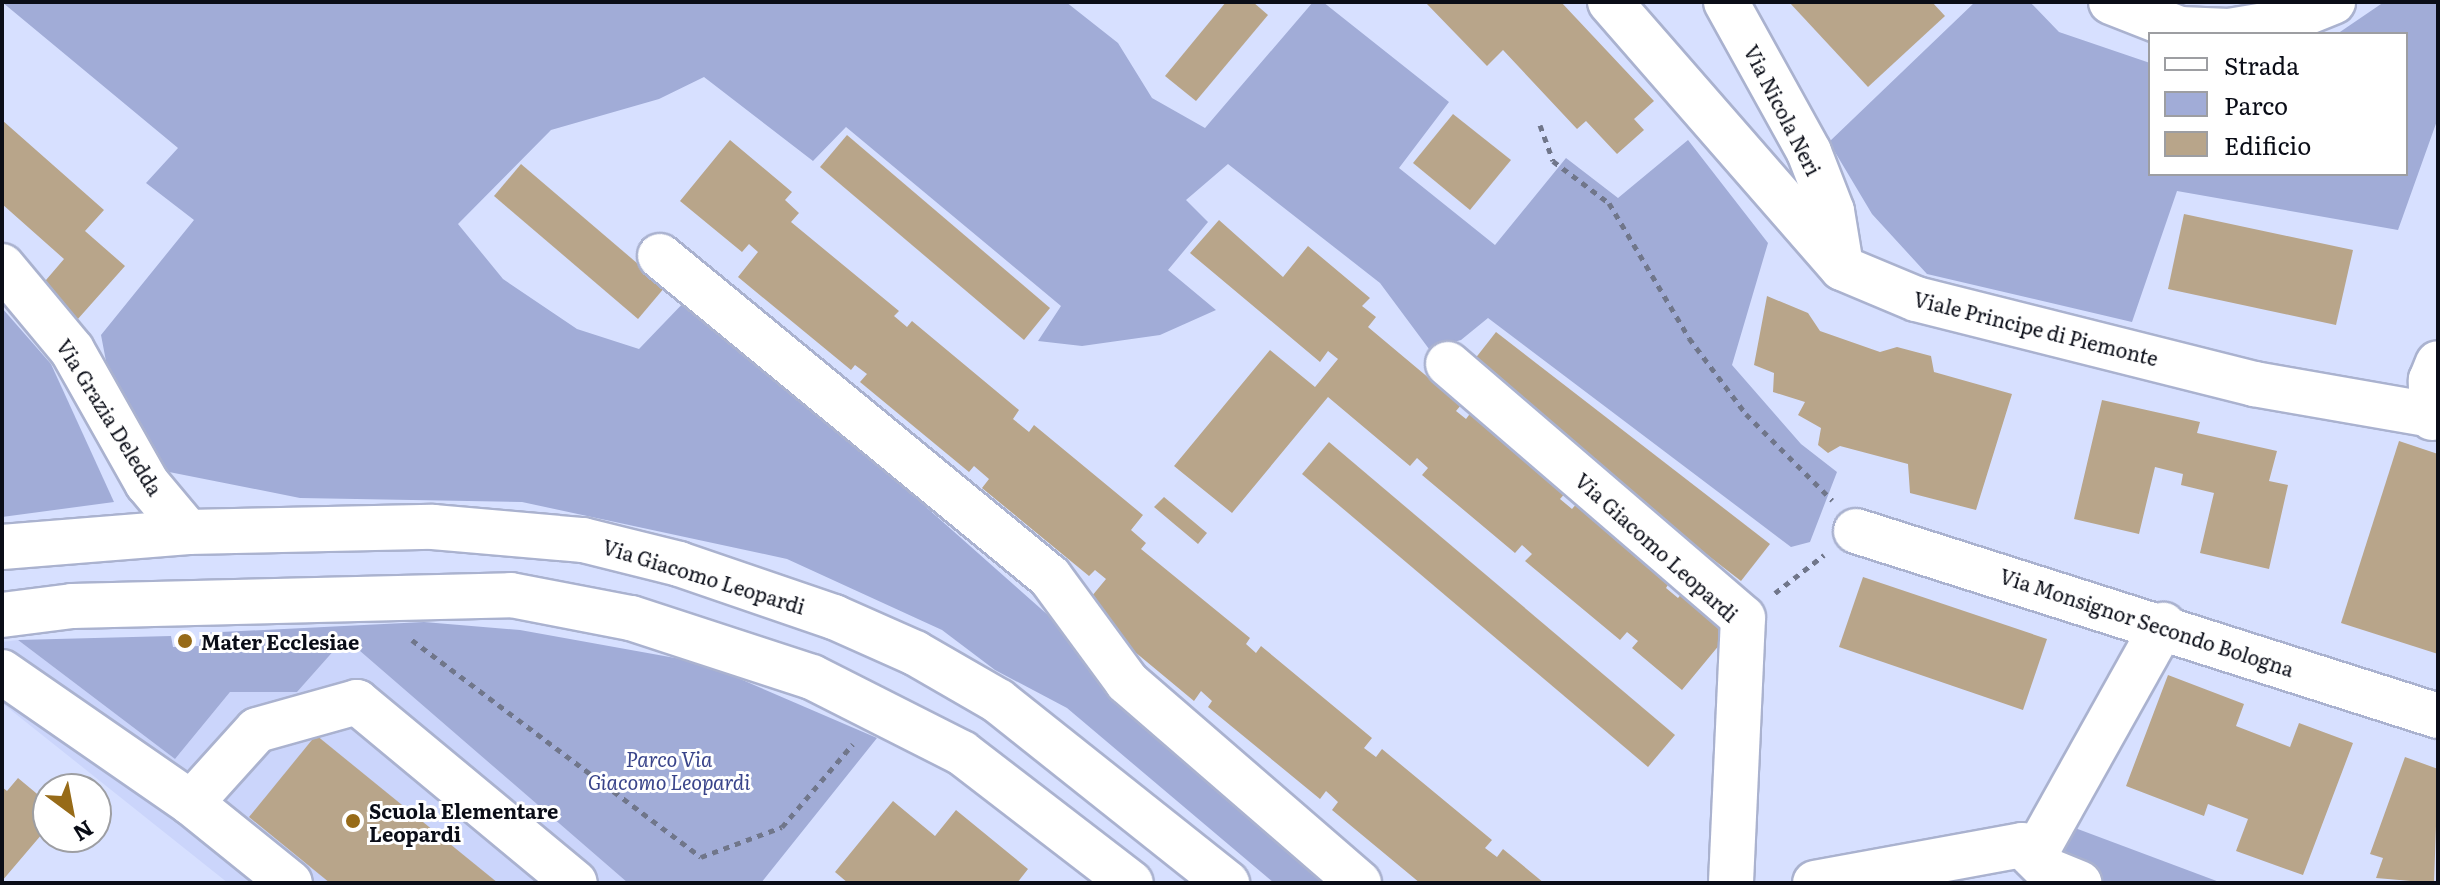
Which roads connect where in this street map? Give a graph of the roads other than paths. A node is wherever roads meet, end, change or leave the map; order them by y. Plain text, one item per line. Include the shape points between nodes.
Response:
1 (1610, 2) edge
2 (1726, 2) edge
3 (2111, 2) edge
4 (2333, 2) edge
5 (660, 256) dead end
6 (2, 266) edge
7 (1842, 268) junction
8 (2438, 363) edge
9 (1448, 364) dead end
10 (2435, 417) edge
11 (433, 527) junction
12 (1856, 531) road end
13 (188, 532) junction
14 (67, 542) junction
15 (2, 547) edge
16 (433, 596) junction
17 (72, 606) junction
18 (2, 615) edge
19 (2163, 625) junction
20 (2, 672) edge
21 (2438, 716) edge
22 (1085, 764) junction
23 (191, 803) junction
24 (1047, 813) junction
25 (2034, 856) junction
26 (290, 883) edge
27 (575, 883) edge
28 (1131, 883) edge
29 (1227, 883) edge
30 (1359, 883) edge
31 (1731, 883) edge
32 (1815, 883) edge
33 (2080, 883) edge

1 - 7 street, Viale Principe di Piemonte
2 - 7 street, Via Nicola Neri via 1809,152 1832,211
3 - 4 street via 2180,29 2229,31 2283,22
5 - 30 street via 1050,577 1127,682
6 - 13 street, Via Grazia Deledda via 72,350 147,483
7 - 10 street, Viale Principe di Piemonte via 1916,299 2254,384
8 - 10 street via 2431,380
9 - 31 street, Via Giacomo Leopardi via 1743,618
11 - 13 street, Via Giacomo Leopardi
11 - 16 street
11 - 22 street, Via Giacomo Leopardi via 583,540 775,595 915,653 998,701
12 - 19 street, Via Monsignor Secondo Bologna
13 - 14 street, Via Giacomo Leopardi
14 - 15 street, Via Giacomo Leopardi
14 - 17 street
16 - 17 street
16 - 24 street via 511,595 631,618 741,650 962,753
17 - 18 street
19 - 21 street, Via Monsignor Secondo Bologna
19 - 25 street
20 - 23 street
22 - 24 street
22 - 29 street, Via Giacomo Leopardi
23 - 26 street
23 - 27 street via 257,730 357,702
24 - 28 street
25 - 32 street via 2022,845
25 - 33 street via 2047,870

